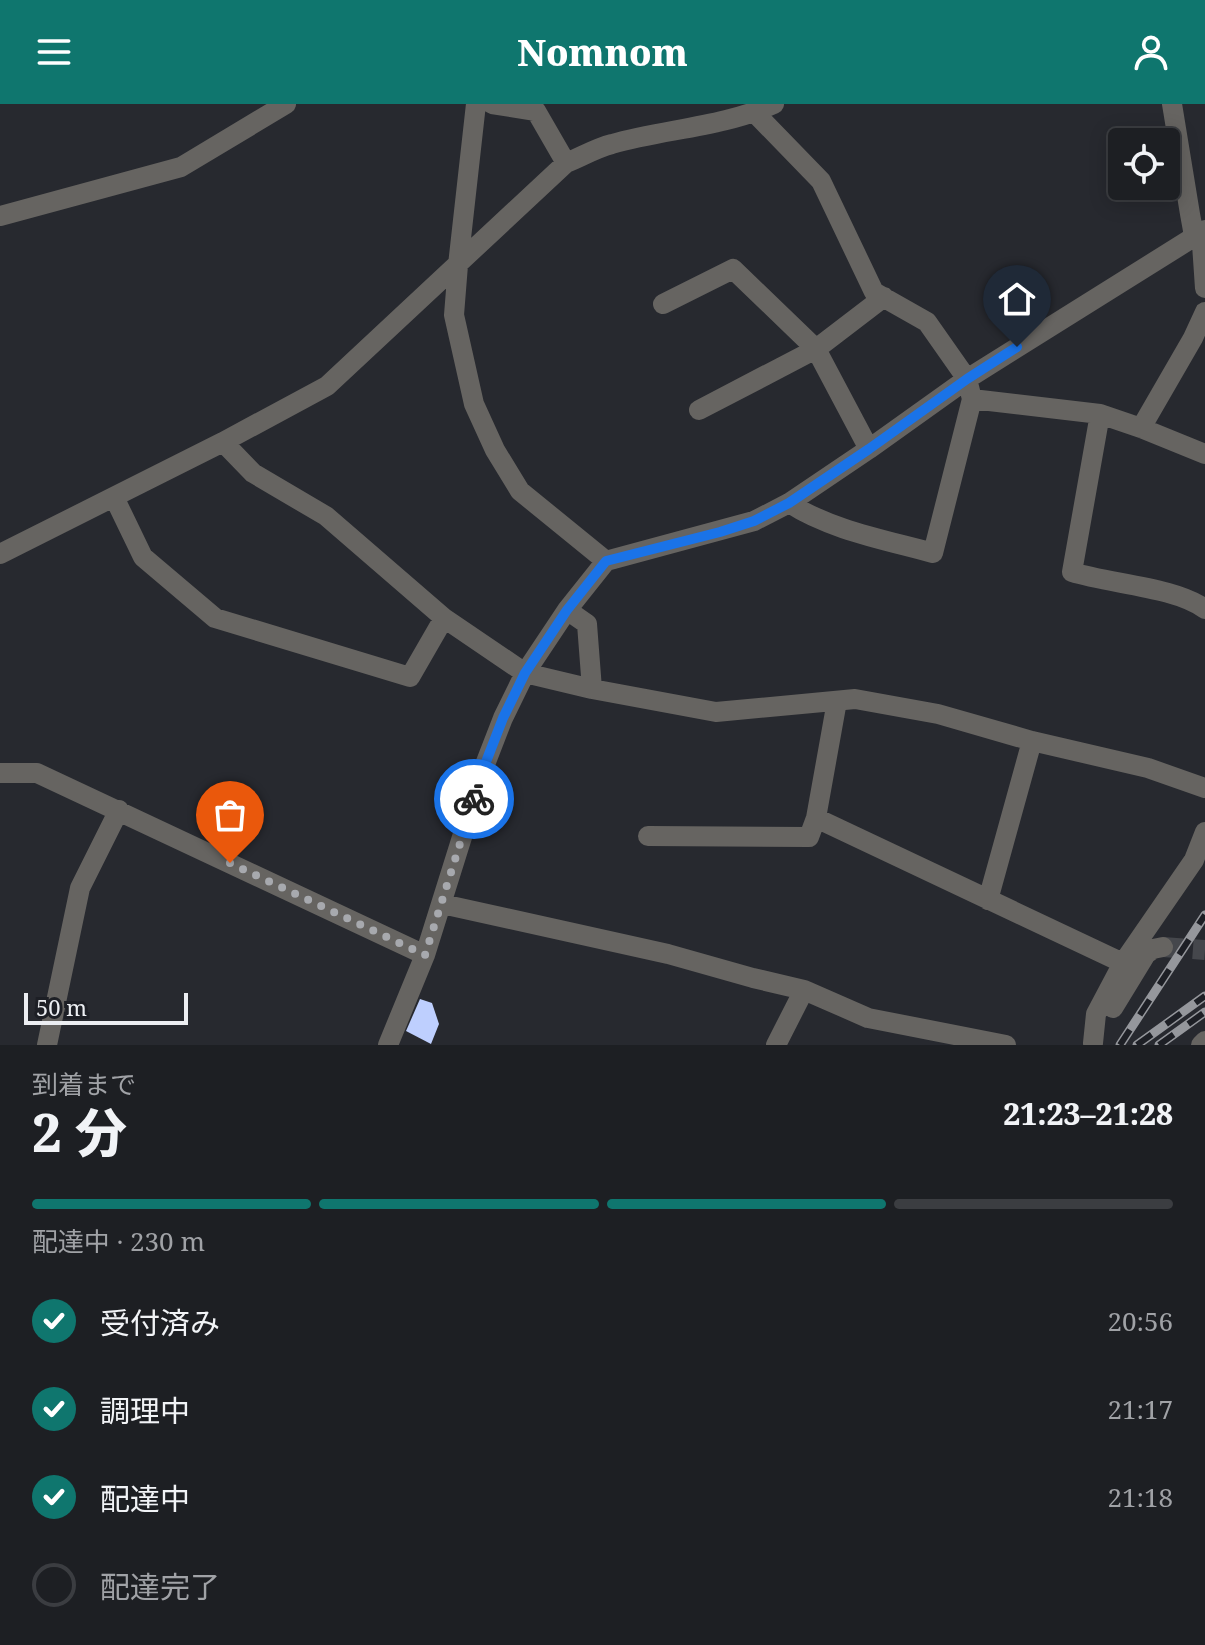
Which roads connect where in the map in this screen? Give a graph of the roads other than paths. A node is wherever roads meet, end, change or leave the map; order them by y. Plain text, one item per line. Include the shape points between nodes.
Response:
1 (286, 104) edge
2 (476, 104) edge
3 (492, 104) edge
4 (774, 104) edge
5 (1172, 104) edge
6 (756, 108) edge
7 (566, 163) junction
8 (0, 216) edge
9 (1200, 233) edge
10 (458, 265) junction
11 (1205, 288) edge
12 (884, 297) junction
13 (663, 304) dead end
14 (1205, 312) edge
15 (816, 349) junction
16 (967, 379) junction
17 (972, 399) junction
18 (699, 410) dead end
19 (1100, 414) junction
20 (1141, 428) junction
21 (223, 442) junction
22 (869, 449) junction
23 (1205, 454) edge
24 (114, 497) junction
25 (789, 503) junction
26 (0, 554) edge
27 (606, 561) junction
28 (1205, 609) edge
29 (567, 610) junction
30 (444, 618) junction
31 (525, 673) junction
32 (592, 689) junction
33 (837, 701) junction
34 (1032, 741) junction
35 (0, 773) edge
36 (1205, 788) edge
37 (119, 810) junction
38 (816, 818) junction
39 (1205, 832) edge
40 (648, 836) dead end
41 (988, 900) junction
42 (442, 904) junction
43 (1163, 947) dead end
44 (425, 955) junction
45 (1123, 963) junction
46 (804, 990) junction
47 (945, 1039) edge
48 (1091, 1044) edge
49 (47, 1045) edge
50 (388, 1045) edge
51 (776, 1045) edge
52 (1006, 1045) edge

1 - 8 street via 181,167
2 - 10 street
3 - 7 street via 536,111
4 - 6 street
5 - 9 street
6 - 7 street via 610,144
6 - 12 street via 821,181 874,292
7 - 10 street
9 - 11 street
9 - 16 street
10 - 21 street via 327,386
10 - 27 street via 454,315 474,404 495,450 520,491
12 - 15 street
12 - 16 street via 927,322
13 - 15 street via 733,269
14 - 20 street
15 - 18 street
15 - 22 street
16 - 17 street
16 - 22 street
17 - 19 street
17 - 25 street via 933,553 845,529
19 - 20 street
19 - 28 street via 1072,572 1175,595
20 - 23 street
21 - 24 street
21 - 30 street via 253,473 326,516
22 - 25 street
24 - 26 street
24 - 30 street via 143,557 215,618 410,677
25 - 27 street via 742,525
27 - 29 street
29 - 31 street
29 - 32 street via 587,624
30 - 31 street
31 - 32 street
31 - 42 street via 484,767
32 - 33 street via 716,712
33 - 34 street via 855,699 938,714
33 - 38 street
34 - 36 street via 1148,768
34 - 41 street
35 - 37 street via 37,773
37 - 44 street
37 - 49 street via 80,888
38 - 40 street via 809,837
38 - 41 street
39 - 45 street via 1194,860
41 - 45 street
42 - 44 street
42 - 46 street via 666,952
43 - 48 street via 1146,954
44 - 50 street
45 - 48 street via 1096,1014
46 - 47 street via 868,1018
46 - 51 street
47 - 52 street

